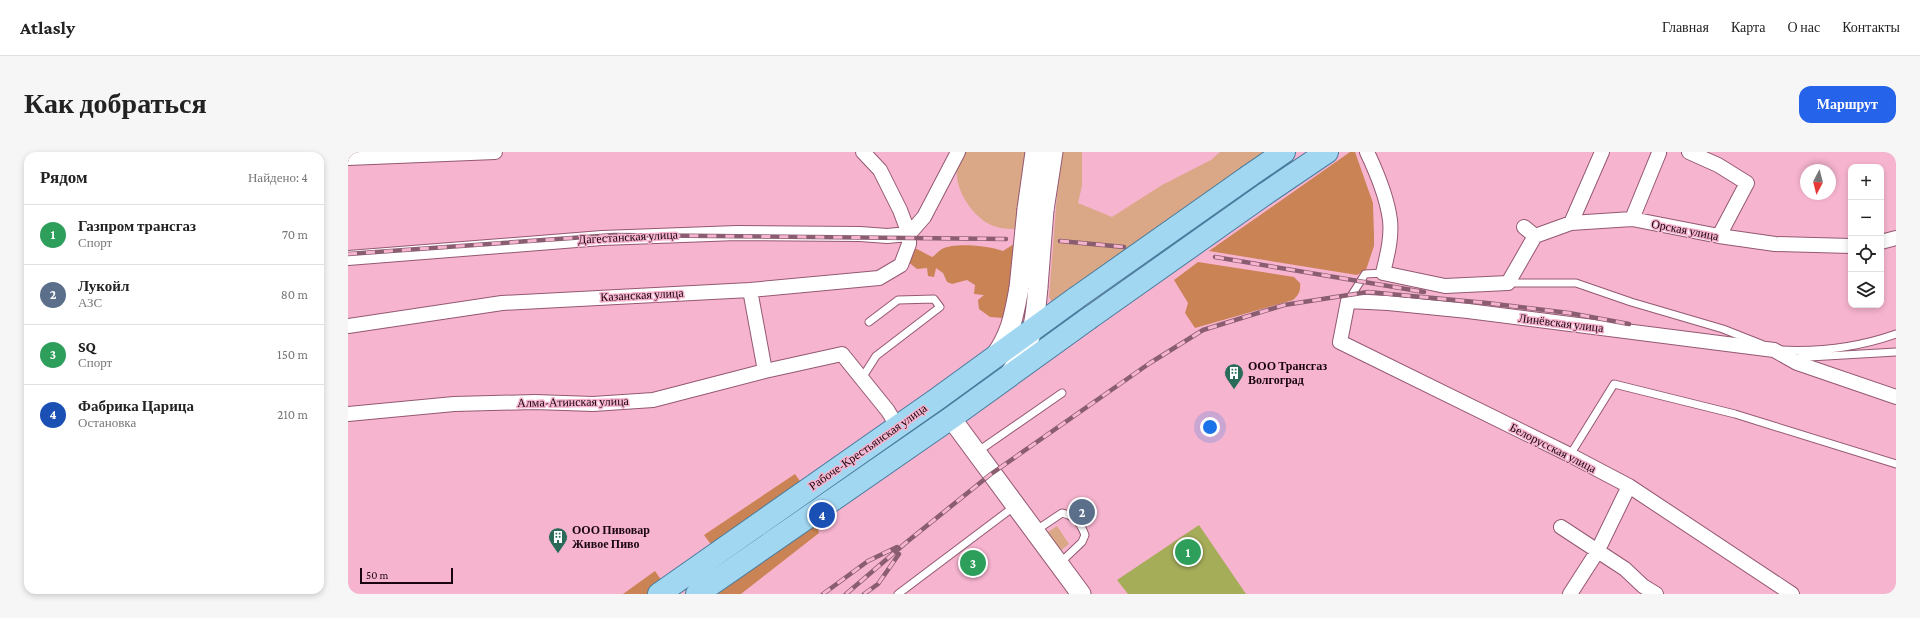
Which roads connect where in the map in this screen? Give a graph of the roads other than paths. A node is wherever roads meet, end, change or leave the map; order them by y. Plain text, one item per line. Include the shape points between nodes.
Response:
1 (495, 152) edge
2 (863, 152) edge
3 (958, 152) edge
4 (1035, 152) edge
5 (1053, 152) edge
6 (1284, 152) edge
7 (1327, 152) edge
8 (1367, 152) edge
9 (1602, 152) edge
10 (1659, 152) edge
11 (1689, 152) edge
12 (348, 158) edge
13 (1035, 209) junction
14 (1632, 219) junction
15 (1571, 224) junction
16 (1524, 227) dead end
17 (909, 234) junction
18 (1535, 236) junction
19 (1719, 236) junction
20 (1896, 238) edge
21 (1884, 241) edge
22 (1848, 246) edge
23 (348, 258) edge
24 (1383, 273) junction
25 (1508, 283) junction
26 (750, 290) junction
27 (1037, 292) junction
28 (1348, 301) junction
29 (1057, 313) junction
30 (869, 322) dead end
31 (348, 326) edge
32 (1896, 334) edge
33 (1026, 340) junction
34 (1774, 350) junction
35 (1896, 352) edge
36 (1788, 358) junction
37 (765, 371) junction
38 (862, 378) junction
39 (1062, 393) dead end
40 (1896, 397) edge
41 (348, 414) edge
42 (951, 418) junction
43 (897, 426) junction
44 (976, 453) junction
45 (1570, 455) junction
46 (1896, 464) edge
47 (1629, 486) junction
48 (1015, 506) junction
49 (1561, 527) dead end
50 (1034, 532) junction
51 (1597, 552) junction
52 (1059, 564) junction
53 (1076, 592) edge
54 (659, 594) edge
55 (697, 594) edge
56 (898, 594) edge
57 (1570, 594) edge
58 (1656, 594) edge
59 (1792, 594) edge

1 - 12 street
2 - 17 street via 880,170
3 - 17 street via 924,217
4 - 13 street
5 - 13 street
6 - 29 main road, Рабоче-Крестьянская улица, bridge
7 - 33 main road, Рабоче-Крестьянская улица, bridge via 1088,318
8 - 24 street via 1378,177 1390,221 1389,245
9 - 15 street
10 - 14 street
11 - 19 street via 1718,165 1747,183
13 - 27 street, bridge
13 - 33 street, bridge via 1019,288
14 - 15 street, Орская улица
14 - 19 street, Орская улица
15 - 18 street, Орская улица
16 - 18 street
17 - 23 street, Дагестанская улица via 685,234
17 - 26 street, Казанская улица via 909,244 900,265 879,278
18 - 25 street
19 - 22 street, Орская улица via 1775,244
20 - 21 street
24 - 25 street via 1445,286
24 - 28 lane via 1365,274
25 - 34 lane, Линёвская улица via 1576,283 1723,329
26 - 31 street, Казанская улица via 502,303
26 - 37 street
27 - 29 street via 1042,309
27 - 33 street
28 - 34 street, Линёвская улица via 1468,311
28 - 45 street, Белорусская улица via 1340,342
29 - 33 main road, Рабоче-Крестьянская улица
30 - 38 lane via 898,300 934,299 940,307 876,356
32 - 34 lane, Линёвская улица via 1876,341 1809,352
33 - 42 main road, Рабоче-Крестьянская улица via 1008,376
33 - 43 main road, Рабоче-Крестьянская улица via 990,361
34 - 36 street, Линёвская улица
35 - 36 lane
36 - 40 street, Линёвская улица
37 - 38 street, Алма-Атинская улица via 842,354
37 - 41 street, Алма-Атинская улица via 653,400 593,404 454,404
38 - 43 street
39 - 44 lane
42 - 44 street
42 - 55 main road, Рабоче-Крестьянская улица
43 - 54 main road, Рабоче-Крестьянская улица
44 - 48 street
45 - 46 lane via 1614,384 1736,414
45 - 47 street, Белорусская улица
47 - 51 street
47 - 59 street, Белорусская улица
48 - 50 street
48 - 56 lane
49 - 51 street
50 - 52 street
50 - 52 lane via 1062,513 1073,516 1082,526 1085,535 1082,542
51 - 57 street
51 - 58 street via 1625,569
52 - 53 street

